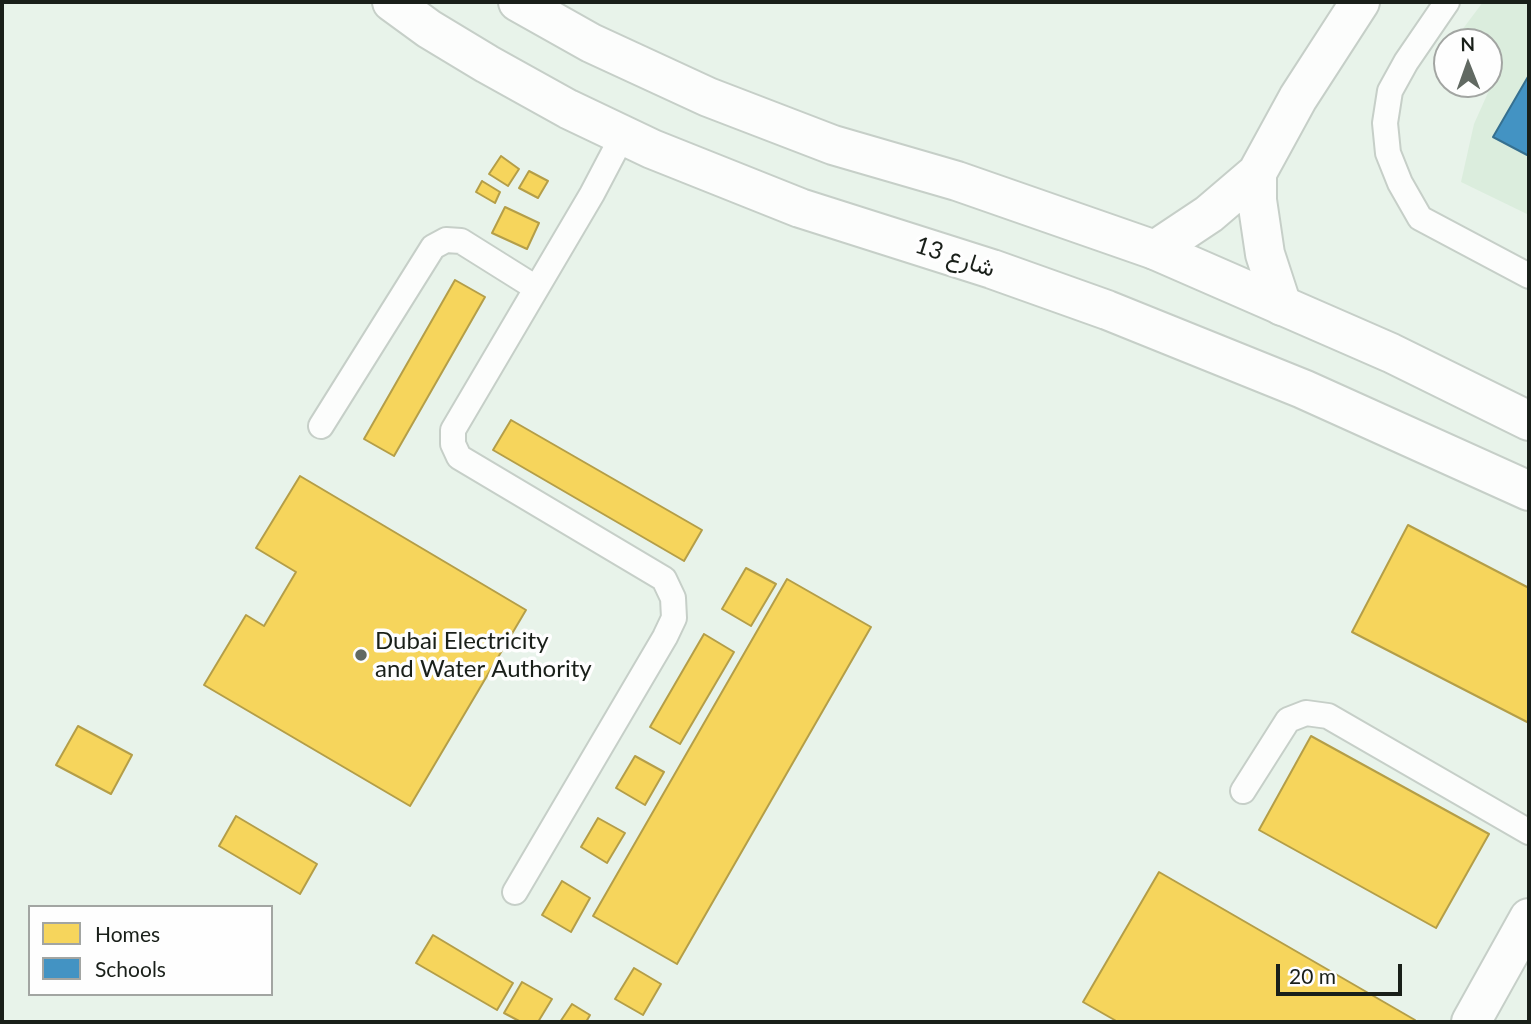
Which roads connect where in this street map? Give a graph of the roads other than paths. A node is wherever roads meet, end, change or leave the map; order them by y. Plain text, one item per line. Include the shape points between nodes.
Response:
1 (392, 2) edge
2 (518, 2) edge
3 (1360, 2) edge
4 (1447, 2) edge
5 (623, 135) junction
6 (1257, 173) junction
7 (1155, 250) junction
8 (1529, 276) edge
9 (536, 288) junction
10 (1282, 306) junction
11 (1529, 421) edge
12 (321, 426) dead end
13 (1529, 491) edge
14 (1243, 791) dead end
15 (1529, 832) edge
16 (515, 892) dead end
17 (1529, 918) edge
18 (1520, 959) edge
19 (1471, 1022) edge

1 - 5 street, شارع 13 via 487,64
2 - 7 street via 590,43 708,97 833,145 957,181
3 - 6 street via 1298,98
4 - 8 lane via 1390,90 1385,123 1388,153 1420,218
5 - 9 lane
5 - 13 street, شارع 13 via 788,203 992,269 1205,348
6 - 7 street via 1209,215
6 - 10 street via 1265,254
7 - 10 street
9 - 12 lane via 461,241 446,240 433,247
9 - 16 lane via 453,430 453,444 459,457 471,465 664,579 673,598 674,618
10 - 11 street
14 - 15 lane via 1288,720 1306,713 1328,716
17 - 18 street
18 - 19 street

